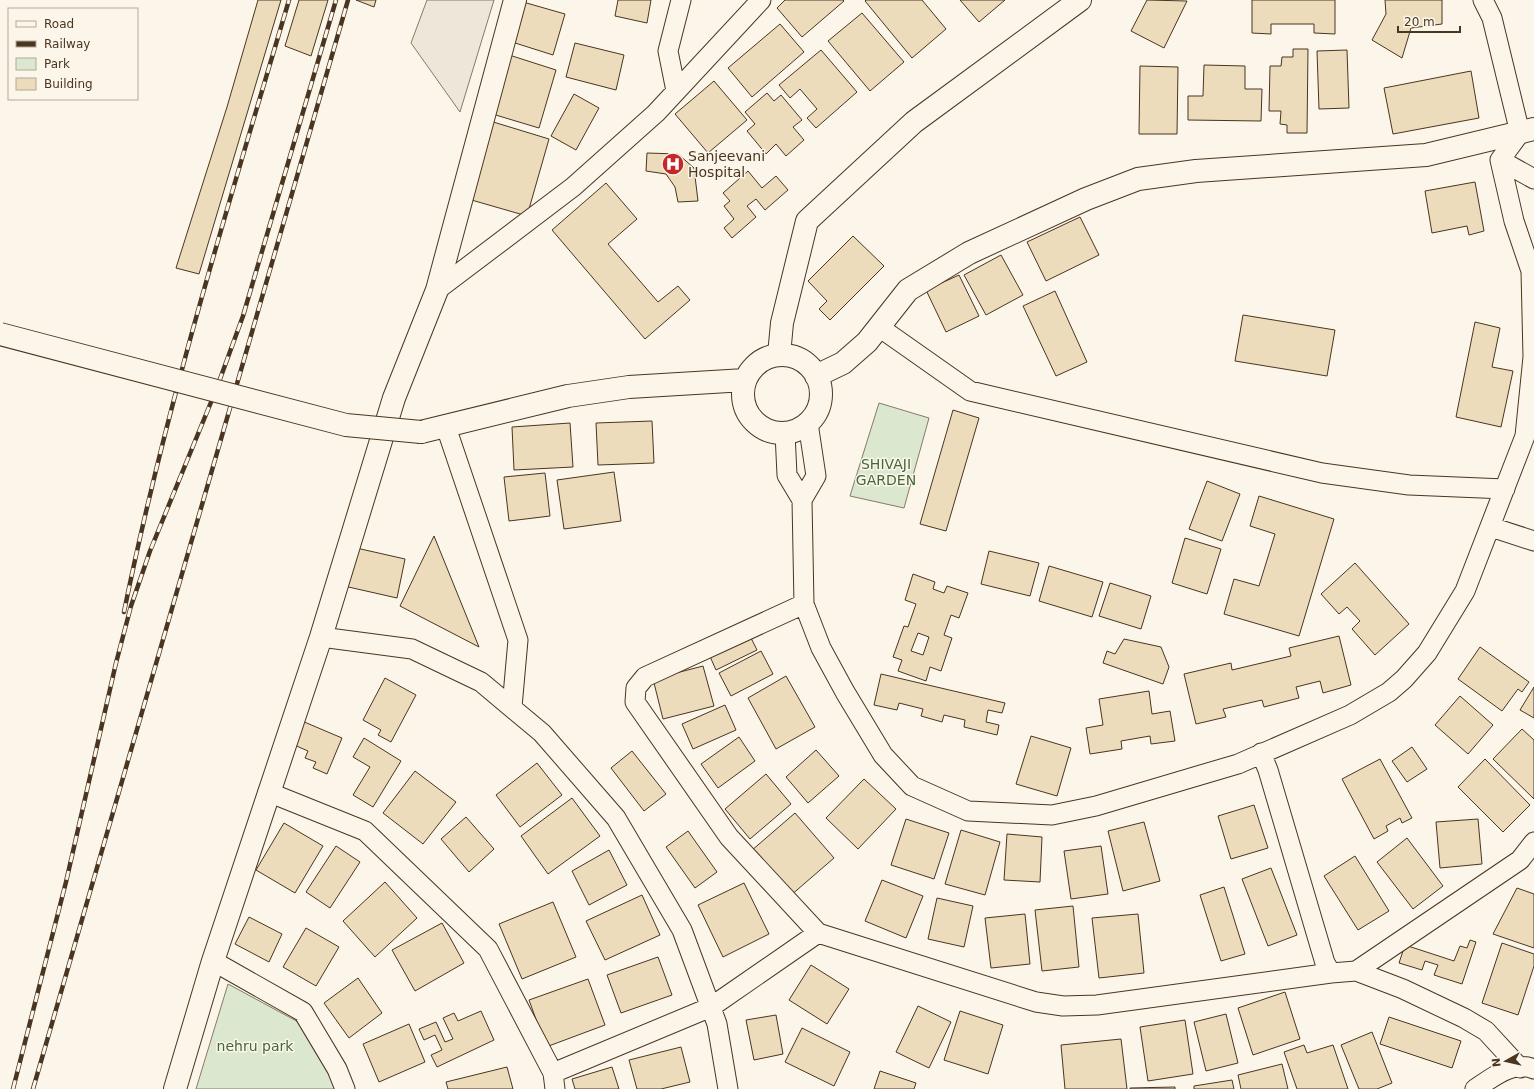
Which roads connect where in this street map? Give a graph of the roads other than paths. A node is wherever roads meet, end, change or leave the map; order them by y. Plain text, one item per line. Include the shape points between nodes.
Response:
1 (515, 0) edge
2 (681, 0) edge
3 (761, 0) edge
4 (1080, 0) edge
5 (1483, 0) edge
6 (676, 92) junction
7 (1527, 131) edge
8 (1500, 160) junction
9 (1534, 179) edge
10 (437, 290) junction
11 (879, 327) junction
12 (0, 334) edge
13 (779, 355) junction
14 (816, 376) junction
15 (745, 380) junction
16 (808, 423) junction
17 (446, 427) junction
18 (784, 433) junction
19 (1505, 489) junction
20 (802, 500) junction
21 (1491, 527) junction
22 (1534, 541) edge
23 (804, 604) junction
24 (321, 637) junction
25 (512, 708) junction
26 (1261, 753) junction
27 (268, 792) junction
28 (1534, 842) edge
29 (1527, 863) edge
30 (818, 933) junction
31 (213, 961) junction
32 (1356, 972) junction
33 (1332, 973) junction
34 (711, 1007) junction
35 (1527, 1068) edge
36 (554, 1081) edge
37 (175, 1089) edge
38 (345, 1089) edge
39 (728, 1089) edge
40 (1475, 1089) edge

1 - 10 main road
2 - 6 street via 668,51
3 - 6 street
4 - 13 main road via 914,122 807,221 782,323
5 - 7 street via 1492,18
6 - 10 street via 656,113 573,186
7 - 8 street
7 - 11 main road via 1426,155 1196,171 1138,180 1086,199 969,252 908,290
8 - 9 street
8 - 19 street via 1514,221 1530,271 1533,357 1524,436
10 - 24 main road via 394,398
11 - 14 main road via 867,342 843,363
11 - 19 street via 970,392 1322,473 1409,485
12 - 17 main road, bridge via 346,425 421,432
13 - 14 main road via 801,360 810,366
13 - 15 main road via 768,357 759,363 750,370
14 - 16 main road via 821,397 819,408
15 - 17 main road via 629,388 568,396
15 - 18 main road via 744,402 747,413 763,429 773,433
16 - 18 main road via 796,431
16 - 20 street via 816,476
17 - 25 street via 518,640
18 - 20 street via 787,475
19 - 21 street
20 - 23 street
21 - 22 street
21 - 26 street via 1465,590 1427,653 1404,679 1389,692 1350,715
23 - 26 street via 821,648 883,755 912,786 968,811 1052,815 1096,806 1238,764
23 - 30 street via 645,677 636,688 635,702 730,837
24 - 25 street via 412,649 481,682
24 - 27 main road
25 - 34 street via 542,733 616,818 682,930
26 - 33 street via 1324,963
27 - 31 main road
27 - 36 street via 365,831 488,949
28 - 29 street
29 - 32 street
30 - 33 street via 1036,1002 1063,1006 1097,1005
30 - 34 street
31 - 37 main road
31 - 38 street via 303,1012 337,1069
32 - 33 street
32 - 35 street via 1403,989 1486,1031
34 - 36 street
34 - 39 street via 717,1024
35 - 40 street via 1505,1069

